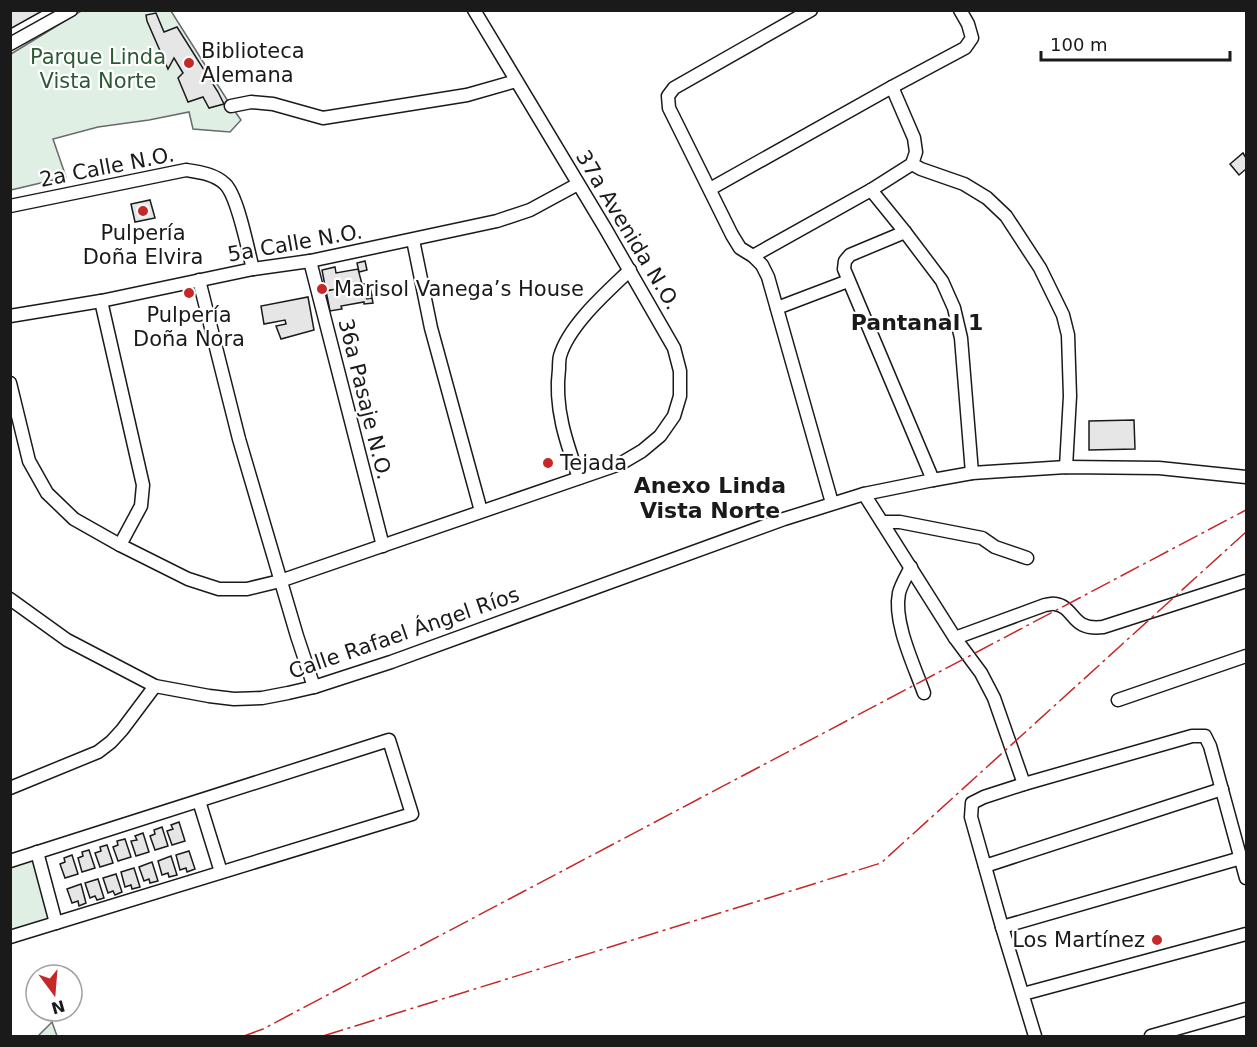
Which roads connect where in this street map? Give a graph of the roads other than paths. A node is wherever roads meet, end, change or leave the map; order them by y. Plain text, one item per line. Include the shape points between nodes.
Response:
1 (71, 10) edge
2 (474, 10) edge
3 (811, 10) edge
4 (960, 10) edge
5 (10, 44) edge
6 (516, 81) junction
7 (892, 87) junction
8 (231, 106) dead end
9 (912, 164) junction
10 (578, 184) junction
11 (710, 189) junction
12 (871, 190) junction
13 (10, 206) edge
14 (905, 232) junction
15 (413, 240) junction
16 (753, 256) junction
17 (310, 261) junction
18 (254, 269) junction
19 (630, 270) junction
20 (199, 280) junction
21 (848, 281) junction
22 (101, 301) junction
23 (777, 308) junction
24 (10, 316) edge
25 (10, 383) edge
26 (1066, 466) junction
27 (972, 473) junction
28 (1246, 477) edge
29 (579, 478) junction
30 (933, 480) junction
31 (864, 494) junction
32 (832, 503) junction
33 (481, 511) junction
34 (882, 522) junction
35 (120, 545) junction
36 (383, 546) junction
37 (1026, 558) dead end
38 (910, 567) junction
39 (280, 581) junction
40 (1246, 581) edge
41 (10, 599) edge
42 (955, 638) junction
43 (1246, 656) edge
44 (155, 686) junction
45 (314, 687) junction
46 (924, 693) dead end
47 (1118, 700) dead end
48 (1024, 784) junction
49 (10, 788) edge
50 (1222, 789) junction
51 (199, 801) junction
52 (36, 852) junction
53 (1241, 858) junction
54 (10, 861) edge
55 (985, 866) junction
56 (221, 872) junction
57 (1246, 878) edge
58 (56, 923) junction
59 (1002, 927) junction
60 (1246, 934) edge
61 (10, 937) edge
62 (1023, 993) junction
63 (1246, 1009) edge
64 (1035, 1036) edge
65 (1151, 1036) edge

1 - 5 street
2 - 6 street, 37a Avenida N.O.
3 - 11 street via 674,87 668,96 669,108
4 - 7 street via 972,38 965,48
6 - 8 street via 467,95 323,118 273,104 251,102
6 - 10 street, 37a Avenida N.O.
7 - 9 street via 914,138 916,152
7 - 11 street
9 - 12 street
9 - 26 street via 964,184 987,198 1006,216 1040,268 1063,315 1068,335 1071,396
10 - 15 street, 5a Calle N.O. via 530,210
10 - 19 street, 37a Avenida N.O.
11 - 16 street via 740,248
12 - 14 street
12 - 16 street
13 - 18 street, 2a Calle N.O. via 186,170 207,173 226,184 237,206
14 - 21 street via 850,255 844,268
14 - 27 street via 942,281 954,308 961,338
15 - 17 street, 5a Calle N.O.
15 - 33 street via 431,328
16 - 23 street via 768,277
17 - 18 street, 5a Calle N.O.
17 - 36 street, 36a Pasaje N.O.
18 - 20 street, 5a Calle N.O.
19 - 29 street via 593,306 560,355 558,407 564,438
19 - 29 street, 37a Avenida N.O. via 674,348 680,371 680,396 674,416 660,436 642,451 620,464
20 - 22 street, 5a Calle N.O.
20 - 39 street via 238,439
21 - 23 street
21 - 30 street
22 - 24 street, 5a Calle N.O.
22 - 35 street via 143,485 141,506
23 - 32 street
25 - 35 street, 37a Avenida N.O. via 29,461 46,494 74,519
26 - 27 street, Calle Rafael Ángel Ríos
26 - 28 street, Calle Rafael Ángel Ríos via 1159,468
27 - 30 street, Calle Rafael Ángel Ríos
29 - 33 street, 37a Avenida N.O.
30 - 31 street, Calle Rafael Ángel Ríos
31 - 32 street, Calle Rafael Ángel Ríos
31 - 34 street
32 - 45 street, Calle Rafael Ángel Ríos
33 - 36 street, 37a Avenida N.O.
34 - 37 street via 982,538
34 - 38 street
35 - 39 street, 37a Avenida N.O. via 188,579 219,589 246,590
36 - 39 street, 37a Avenida N.O.
38 - 42 street
38 - 46 street via 899,591 898,608 903,635
39 - 45 street
40 - 42 street via 1103,627 1085,627 1056,604
41 - 44 street, Calle Rafael Ángel Ríos via 67,640
42 - 48 street via 994,698
43 - 47 street
44 - 45 street, Calle Rafael Ángel Ríos via 234,699 262,698
44 - 49 street via 122,730 98,752
48 - 50 street via 1192,736 1205,736
48 - 55 street via 972,803 971,817
50 - 53 street
50 - 55 street
51 - 52 street
51 - 56 street
51 - 56 street via 389,740 406,793 412,814
52 - 54 street
52 - 58 street
53 - 57 street
53 - 59 street
55 - 59 street
56 - 58 street
58 - 61 street
59 - 62 street
60 - 62 street
62 - 64 street
63 - 65 street

